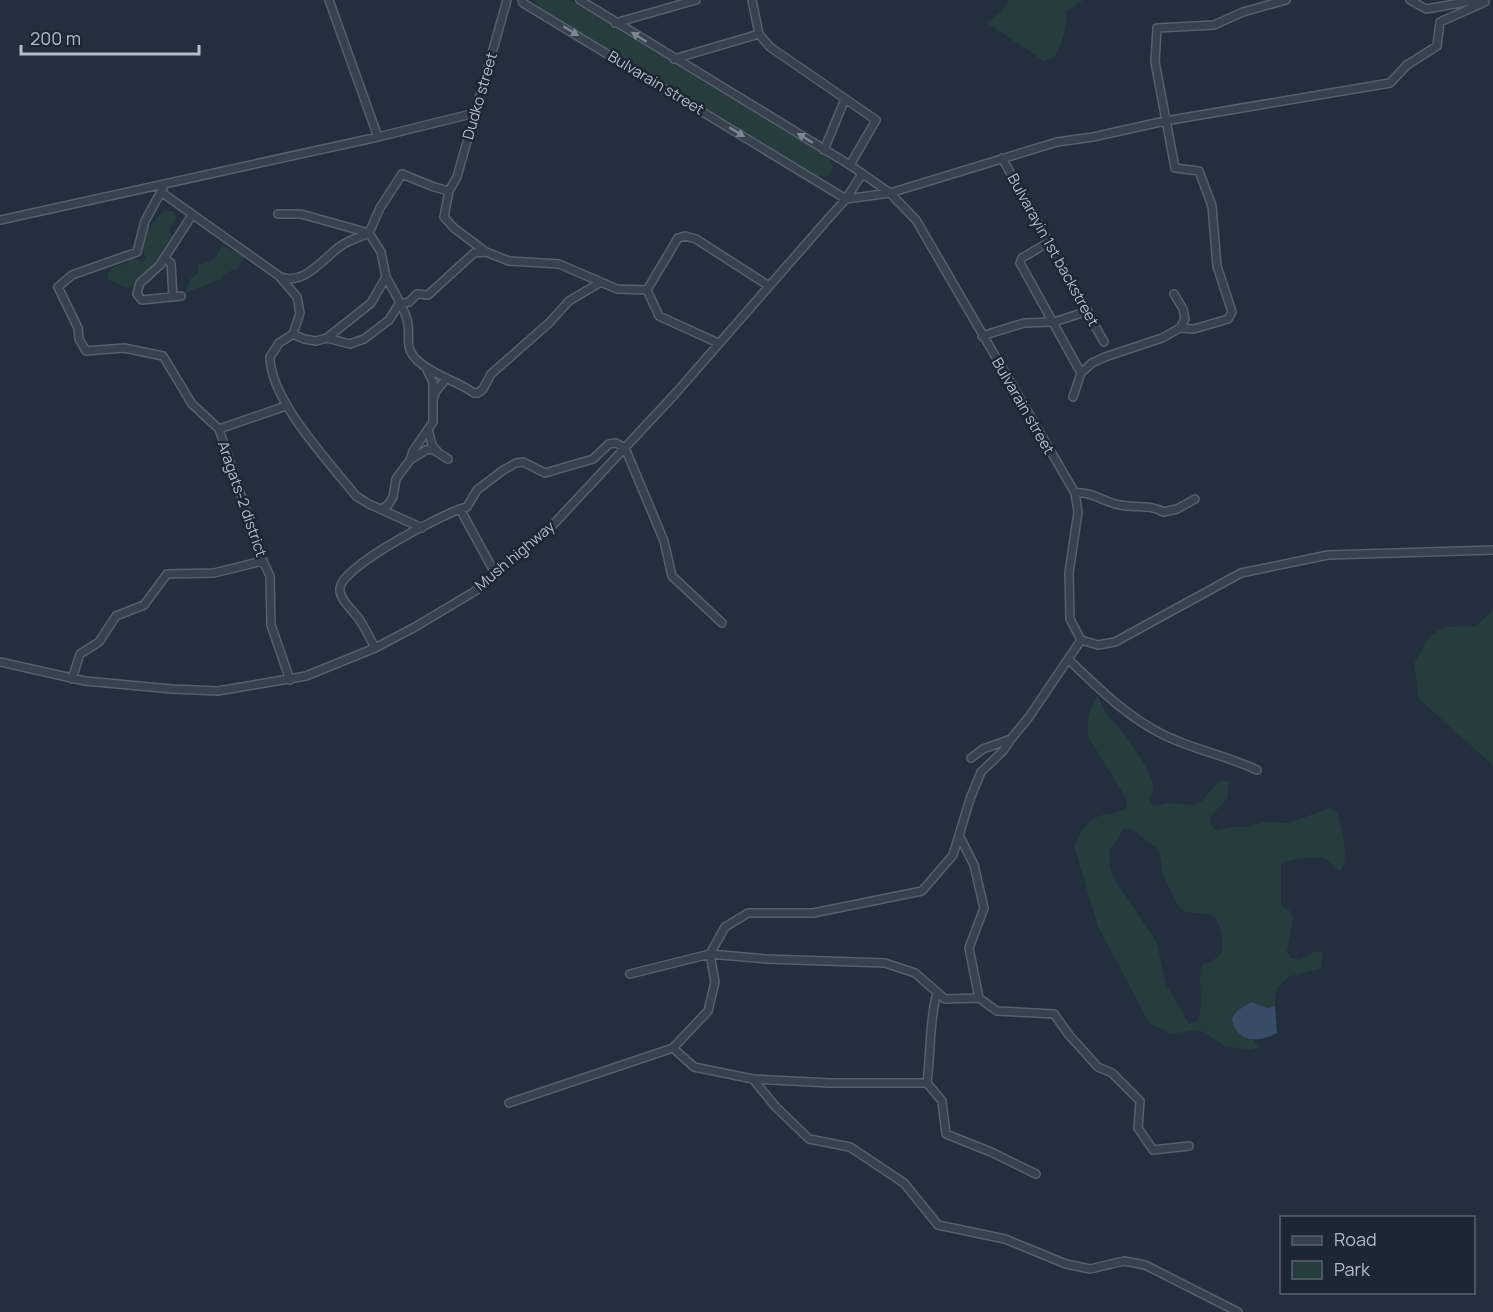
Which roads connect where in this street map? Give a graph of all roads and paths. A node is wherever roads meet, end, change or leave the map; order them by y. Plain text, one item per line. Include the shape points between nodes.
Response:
1 (329, 0) edge
2 (507, 0) edge
3 (522, 0) edge
4 (580, 0) edge
5 (696, 0) edge
6 (752, 0) edge
7 (1286, 0) edge
8 (1410, 0) edge
9 (1478, 0) edge
10 (1485, 0) edge
11 (615, 23) junction
12 (759, 34) junction
13 (674, 59) junction
14 (845, 99) junction
15 (475, 113) junction
16 (1165, 121) junction
17 (378, 137) junction
18 (824, 150) junction
19 (1002, 158) junction
20 (850, 165) junction
21 (862, 174) junction
22 (163, 188) junction
23 (449, 191) junction
24 (890, 193) junction
25 (846, 199) junction
26 (278, 214) dead end
27 (192, 216) junction
28 (0, 220) edge
29 (369, 233) junction
30 (1050, 242) junction
31 (486, 252) junction
32 (164, 258) junction
33 (279, 276) junction
34 (386, 277) junction
35 (601, 282) junction
36 (768, 286) junction
37 (647, 290) junction
38 (1174, 294) dead end
39 (181, 296) dead end
40 (173, 297) junction
41 (399, 304) junction
42 (1088, 311) junction
43 (1054, 322) junction
44 (1180, 327) junction
45 (293, 334) junction
46 (982, 336) junction
47 (327, 338) junction
48 (1104, 342) dead end
49 (718, 343) junction
50 (426, 367) junction
51 (1081, 373) junction
52 (446, 379) junction
53 (1073, 397) dead end
54 (434, 399) junction
55 (286, 406) junction
56 (219, 429) junction
57 (428, 429) junction
58 (625, 448) junction
59 (437, 451) junction
60 (448, 459) dead end
61 (411, 460) junction
62 (1075, 493) junction
63 (1194, 499) dead end
64 (460, 509) junction
65 (381, 510) junction
66 (422, 528) junction
67 (1493, 550) edge
68 (263, 561) junction
69 (496, 575) junction
70 (722, 623) dead end
71 (1081, 640) junction
72 (375, 648) junction
73 (1068, 658) junction
74 (0, 662) edge
75 (72, 679) junction
76 (290, 680) junction
77 (1011, 739) junction
78 (971, 758) dead end
79 (1257, 770) dead end
80 (959, 835) junction
81 (710, 954) junction
82 (630, 974) dead end
83 (937, 992) junction
84 (979, 998) junction
85 (673, 1048) junction
86 (753, 1079) junction
87 (927, 1083) junction
88 (509, 1103) dead end
89 (1189, 1146) dead end
90 (1036, 1174) dead end
91 (1238, 1312) edge

1 - 17 street
2 - 15 street, Dudko street
3 -> 25 street, Bulvarain street
4 - 11 street, Bulvarain street
5 - 11 street
6 - 12 street
7 - 16 street via 1243,12 1214,26 1157,28 1155,62
8 - 9 street via 1426,9
10 - 16 street via 1440,22 1437,46 1407,65 1390,82
13 -> 11 street, Bulvarain street
12 - 13 street
12 - 14 street via 770,47
18 -> 13 street, Bulvarain street
14 - 18 street
14 - 20 street via 876,120
15 - 17 street
15 - 23 street, Dudko street via 457,177
16 - 19 street via 1057,142
16 - 44 street via 1175,168 1199,171 1212,206 1217,266 1232,312 1228,319 1208,326
17 - 22 street
18 - 20 street, Bulvarain street
19 - 24 street
19 - 30 street, Bulvarayin 1st backstreet
20 - 21 street, Bulvarain street
21 - 24 street, Bulvarain street
21 - 25 street, Mush highway
22 - 27 street
22 - 28 street
22 - 56 street via 145,221 137,252 72,274 58,287 86,351 124,348 163,356 192,404
23 - 29 street via 402,174
23 - 31 street, Dudko street via 444,218
24 - 25 street
24 - 46 street, Bulvarain street via 916,220
25 - 36 street, Mush highway
26 - 29 street via 301,214
27 - 32 street
27 - 33 street
29 - 33 street via 343,245 299,278 287,280
29 - 34 street via 381,252
30 - 42 street, Bulvarayin 1st backstreet
30 - 43 street via 1020,263
31 - 35 street via 509,261 559,264
31 - 41 street via 474,253 428,295 417,294 409,302
32 - 40 street via 171,263
32 - 40 street via 140,283 137,294 142,300
33 - 45 street via 297,297 300,313
34 - 41 street
34 - 47 street via 371,303
35 - 37 street via 617,289
35 - 52 street via 570,301 491,374 478,393
36 - 37 street via 696,239 685,236 678,238
36 - 49 street, Mush highway
37 - 49 street via 659,316
38 - 44 street via 1185,319
39 - 40 street
41 - 47 street via 388,320 364,339 350,344
41 - 50 street via 407,320 408,348
42 - 43 street
42 - 48 street, Bulvarayin 1st backstreet
43 - 46 street via 1023,323
43 - 51 street
44 - 51 street via 1162,338 1092,363
45 - 47 street via 316,341
45 - 55 street via 279,343 270,357
46 - 62 street, Bulvarain street
49 - 58 street, Mush highway
50 - 52 street
50 - 54 street via 433,382
51 - 53 street
52 - 54 street
54 - 57 street via 433,422
55 - 56 street, Aragats-2 district
55 - 65 street via 356,496
56 - 68 street, Aragats-2 district
57 - 59 street
57 - 61 street
58 - 64 street via 609,444 593,459 545,473 523,462 516,463 477,490 468,507
58 - 69 street, Mush highway via 551,528
58 - 70 street via 664,541 672,576
59 - 60 street
59 - 61 street via 426,450
61 - 65 street via 396,479 393,497
62 - 63 street via 1162,512 1177,510
62 - 71 street, Bulvarain street via 1078,512 1069,573 1070,619
64 - 66 street
64 - 69 street
65 - 66 street
66 - 72 street via 375,554 342,582 342,599 360,620
67 - 71 street via 1328,555 1242,573 1115,642 1098,645
68 - 75 street via 214,573 167,574 144,605 116,616 99,642 81,654
68 - 76 street, Aragats-2 district via 270,576 271,626
69 - 72 street, Mush highway via 424,622
71 - 73 street
72 - 76 street, Mush highway
73 - 77 street
73 - 79 street via 1128,714 1166,736
74 - 75 street, Mush highway
75 - 76 street, Mush highway via 218,690
77 - 78 street
77 - 80 street via 981,772
80 - 81 street via 953,855 922,891 813,913 748,914 725,927
80 - 84 street via 974,865 984,908 969,948
81 - 82 street
81 - 83 street via 885,963 915,973
81 - 85 street via 715,982 708,1011
83 - 84 street via 945,999
83 - 87 street via 931,1014
84 - 89 street via 997,1011 1054,1014 1098,1067 1112,1073 1140,1101 1138,1128 1153,1150
85 - 86 street via 694,1067
85 - 88 street
86 - 87 street
86 - 91 street via 809,1139 850,1147 904,1182 938,1225 1005,1239 1066,1264 1090,1269 1124,1260 1145,1264
87 - 90 street via 942,1101 946,1134

